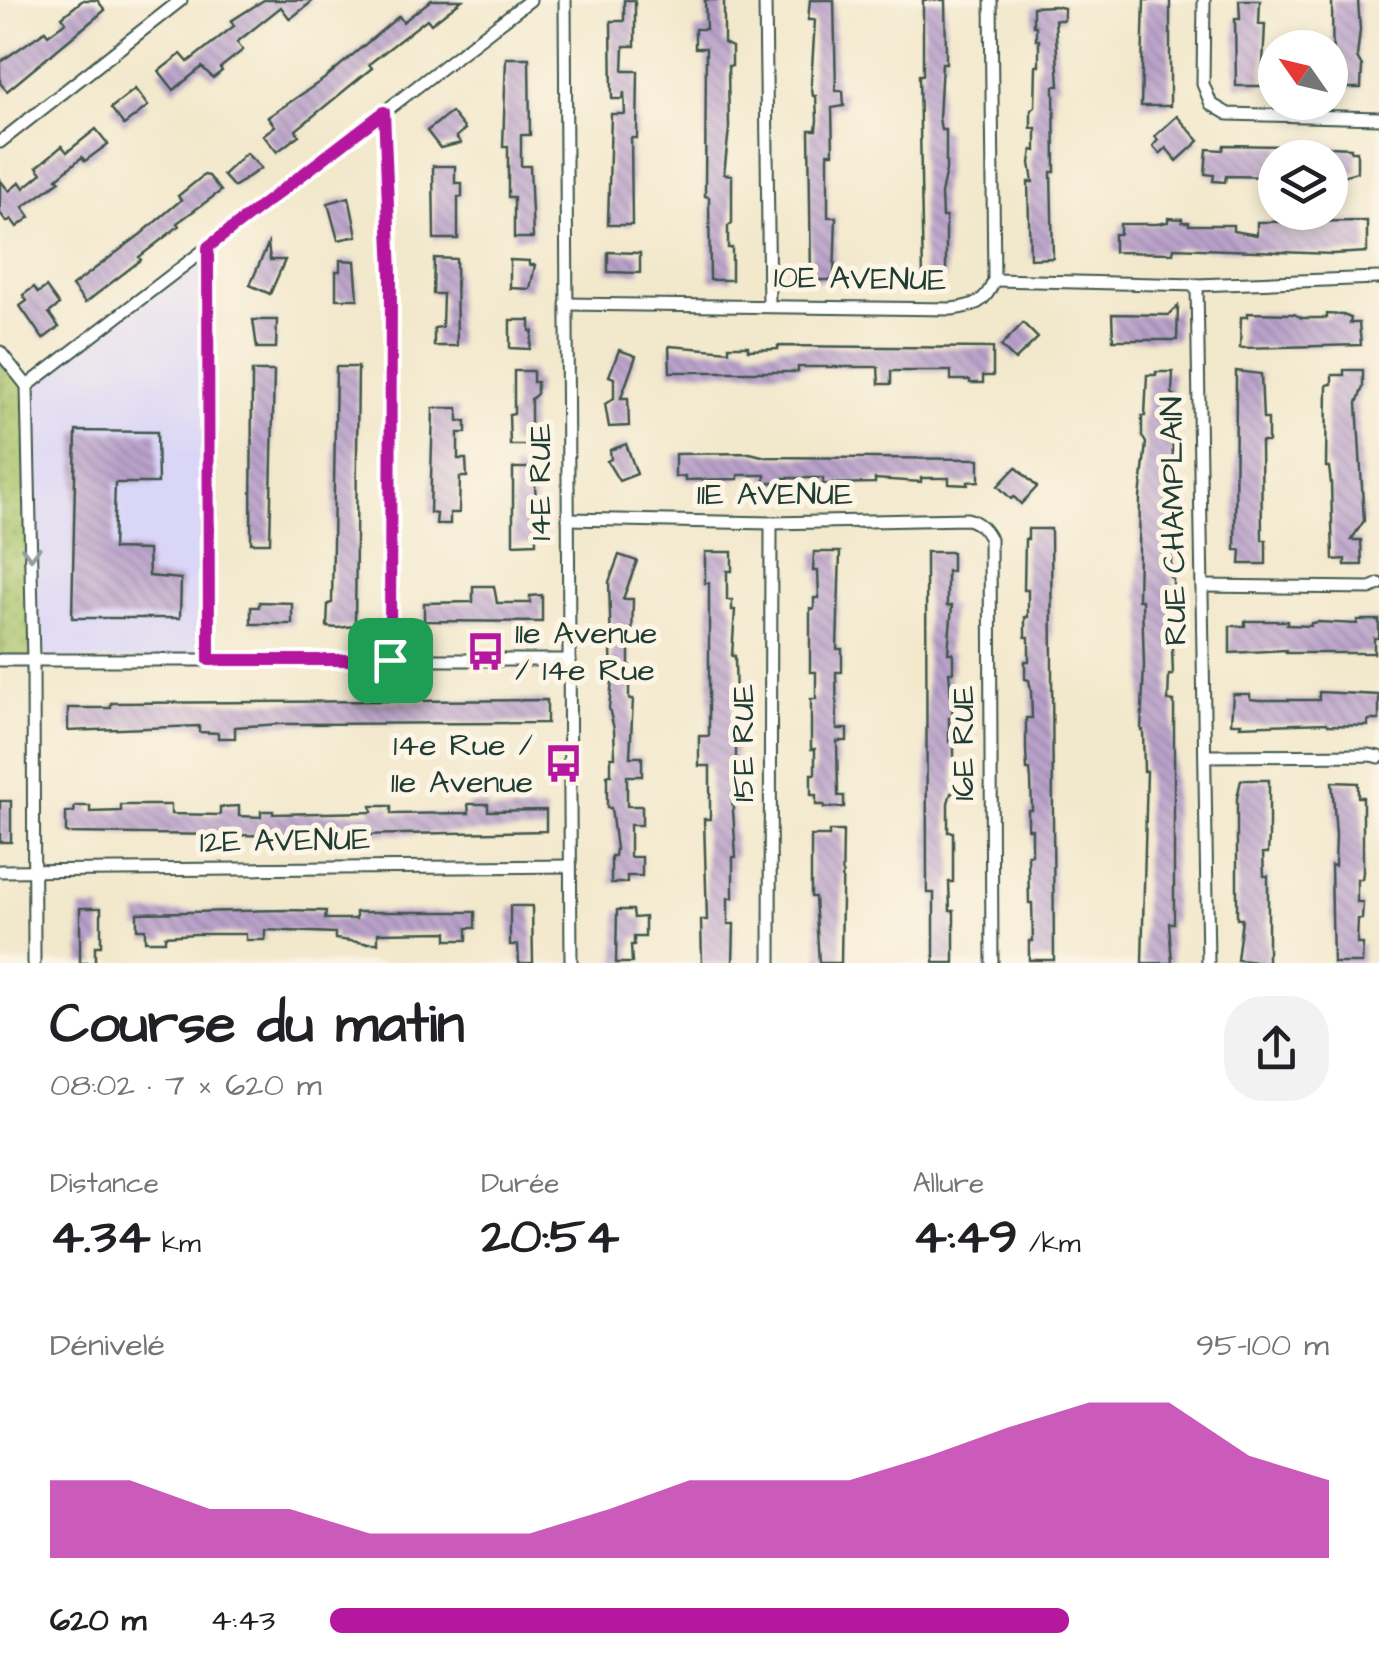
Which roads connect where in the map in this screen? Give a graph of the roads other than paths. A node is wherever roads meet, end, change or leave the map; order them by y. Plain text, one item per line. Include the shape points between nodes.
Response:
1 (181, 0) edge
2 (530, 0) edge
3 (564, 0) edge
4 (765, 0) edge
5 (991, 0) edge
6 (1204, 0) edge
7 (384, 112) junction
8 (1379, 118) edge
9 (0, 142) edge
10 (208, 247) junction
11 (1379, 278) edge
12 (994, 280) junction
13 (1198, 285) junction
14 (566, 304) junction
15 (769, 306) junction
16 (0, 352) edge
17 (27, 386) junction
18 (568, 519) junction
19 (772, 523) junction
20 (980, 526) joint
21 (1379, 584) edge
22 (1203, 586) junction
23 (0, 660) edge
24 (33, 660) junction
25 (209, 660) junction
26 (390, 660) junction
27 (569, 660) junction
28 (1207, 756) junction
29 (1379, 758) edge
30 (570, 866) junction
31 (0, 871) edge
32 (34, 871) junction
33 (34, 963) edge
34 (570, 963) edge
35 (770, 963) edge
36 (992, 963) edge
37 (1208, 963) edge

1 - 9 street
2 - 7 street
3 - 14 street, 14E RUE
4 - 15 street
5 - 12 street
6 - 8 street via 1203,84 1210,104 1228,114
7 - 10 street
7 - 26 street via 391,274
10 - 17 street
10 - 25 street
11 - 13 street, 10E AVENUE
12 - 13 street, 10E AVENUE
12 - 15 street, 10E AVENUE via 978,306
13 - 22 street, RUE CHAMPLAIN
14 - 15 street, 10E AVENUE
14 - 18 street, 14E RUE
16 - 17 street
17 -> 24 street
18 - 19 street, 11E AVENUE
18 - 27 street, 14E RUE
19 - 20 street, 11E AVENUE via 967,519
19 - 35 street, 15E RUE
20 - 36 street, 16E RUE via 990,540
21 - 22 street
22 - 28 street, RUE CHAMPLAIN
23 - 24 street
24 - 25 street
24 - 32 street
25 - 26 street
26 - 27 street
27 - 30 street, 14E RUE
28 - 29 street
28 - 37 street, RUE CHAMPLAIN
30 - 32 street, 12E AVENUE
30 - 34 street, 14E RUE
31 - 32 street, 12E AVENUE
32 - 33 street

